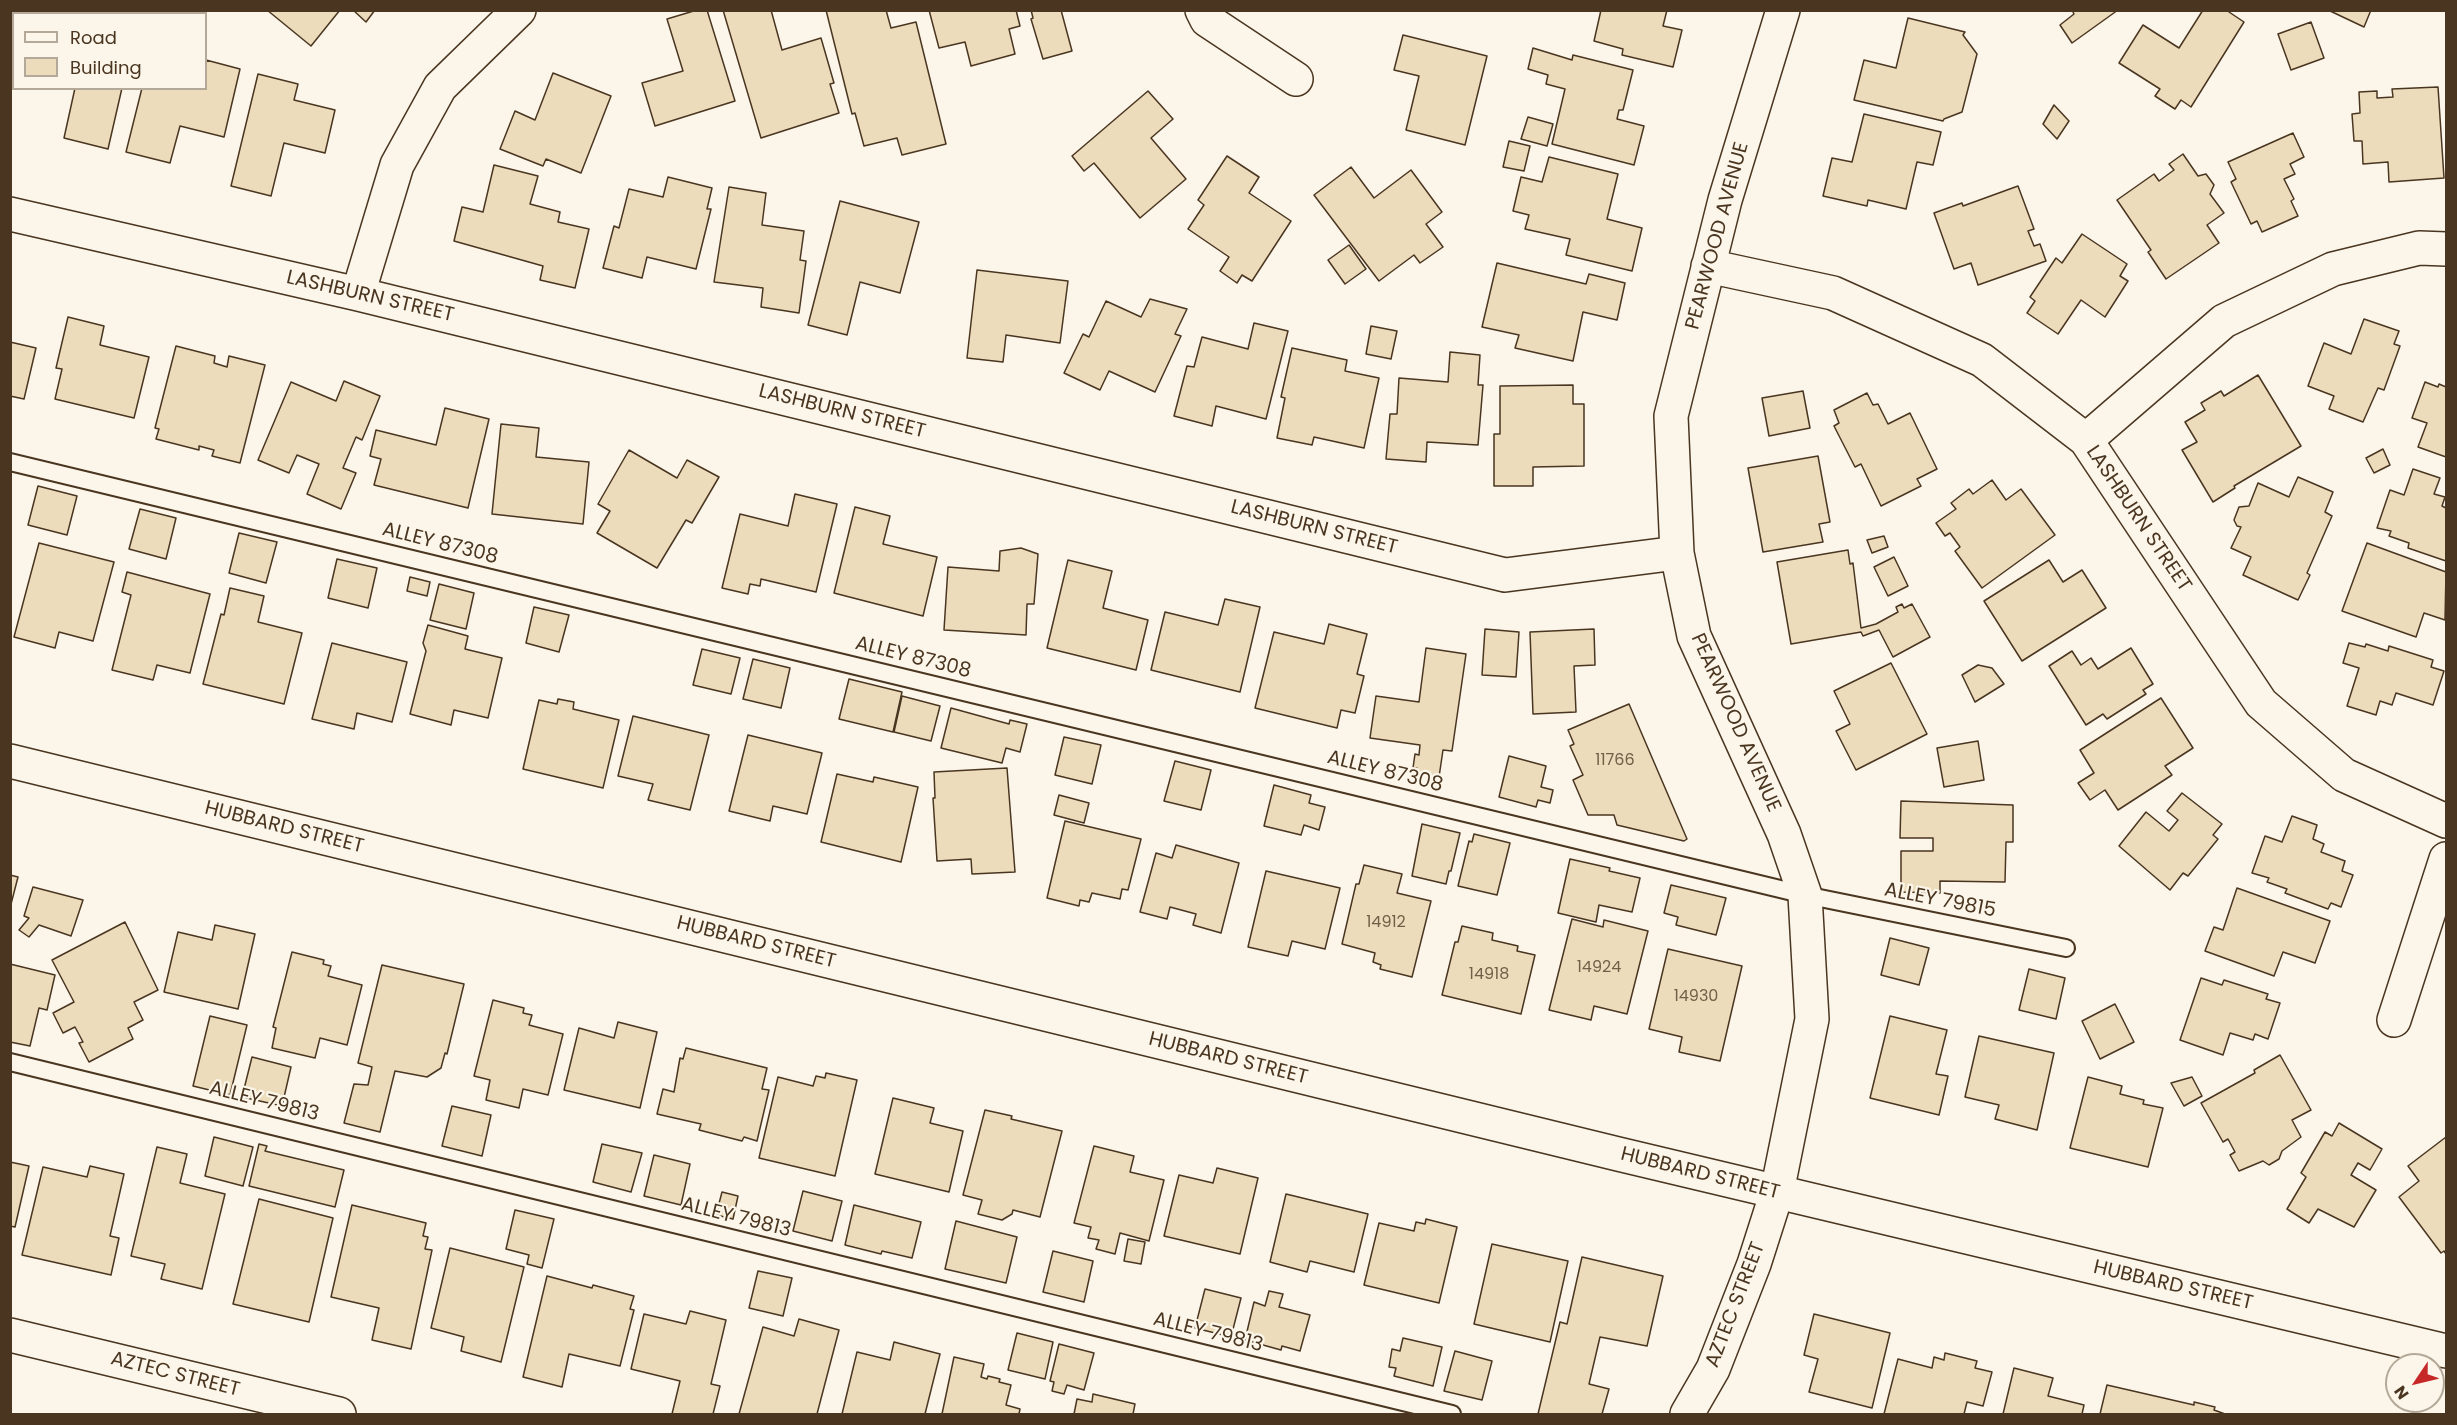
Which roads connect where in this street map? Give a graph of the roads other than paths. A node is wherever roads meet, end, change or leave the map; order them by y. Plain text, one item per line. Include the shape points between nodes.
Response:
1 (519, 10) edge
2 (1202, 10) edge
3 (1783, 10) edge
4 (1296, 80) dead end
5 (10, 214) edge
6 (2446, 249) edge
7 (1708, 266) junction
8 (358, 294) junction
9 (2086, 440) junction
10 (10, 462) edge
11 (1677, 553) junction
12 (10, 761) edge
13 (2446, 821) edge
14 (2446, 859) edge
15 (1805, 896) junction
16 (2066, 948) dead end
17 (2394, 1020) dead end
18 (10, 1062) edge
19 (1777, 1192) junction
20 (10, 1335) edge
21 (2446, 1351) edge
22 (339, 1414) edge
23 (1452, 1414) edge
24 (1687, 1414) edge

1 - 8 street via 440,87 397,165
2 - 4 street via 1207,20
3 - 7 street, PEARWOOD AVENUE
5 - 8 street, LASHBURN STREET
6 - 9 street via 2419,248 2332,269 2224,321
7 - 9 street, LASHBURN STREET via 1833,293 1982,360
7 - 11 street, PEARWOOD AVENUE via 1671,416
8 - 11 street, LASHBURN STREET via 1505,575
9 - 13 street, LASHBURN STREET via 2261,703 2344,775
10 - 15 lane, ALLEY 87308
11 - 15 street, PEARWOOD AVENUE via 1694,636 1784,834
12 - 19 street, HUBBARD STREET
14 - 17 street
15 - 16 lane, ALLEY 79815
15 - 19 street, PEARWOOD AVENUE via 1812,1019
18 - 23 lane, ALLEY 79813
19 - 21 street, HUBBARD STREET
19 - 24 street, AZTEC STREET via 1713,1369
20 - 22 street, AZTEC STREET

